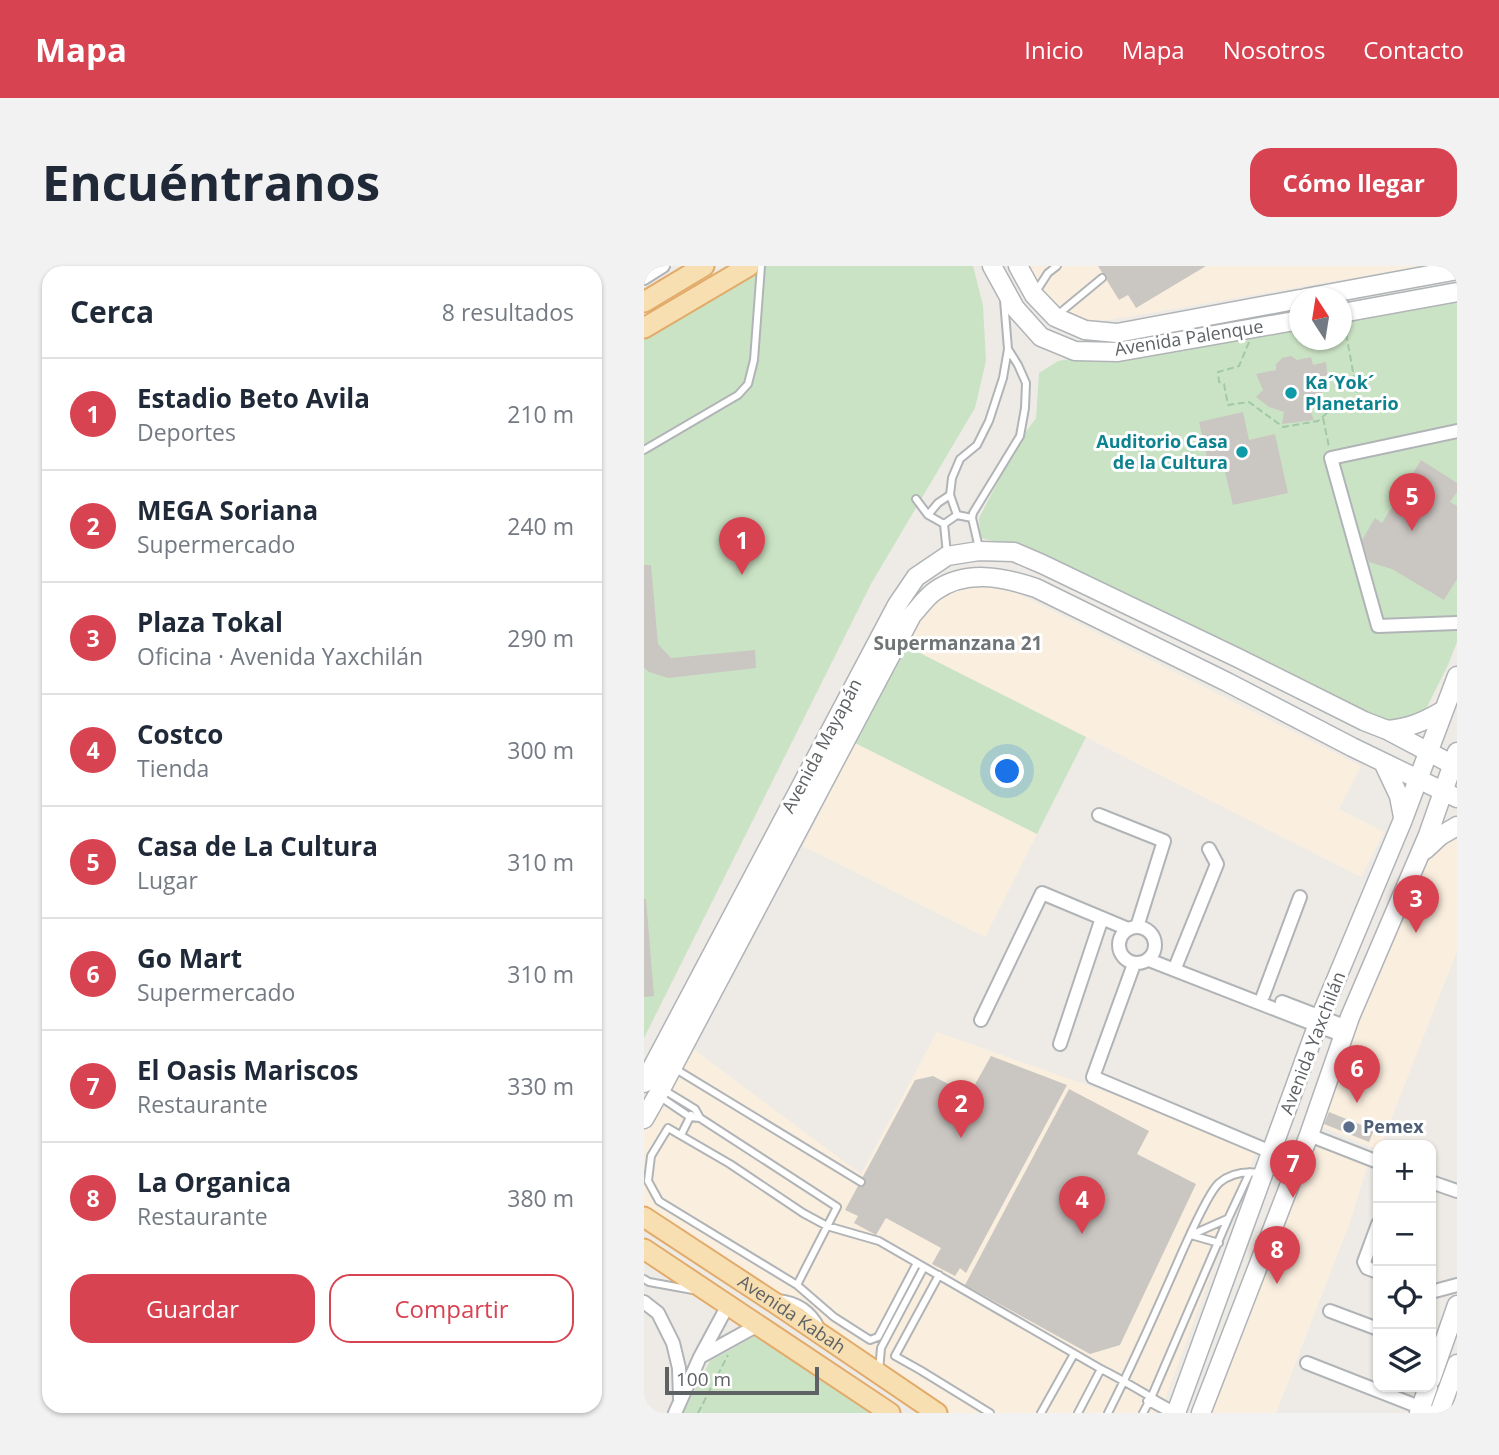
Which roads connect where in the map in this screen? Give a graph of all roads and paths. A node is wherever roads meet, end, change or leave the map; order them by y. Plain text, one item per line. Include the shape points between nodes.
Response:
1 (663, 266) edge
2 (704, 266) edge
3 (749, 266) edge
4 (761, 266) edge
5 (992, 266) edge
6 (1057, 266) edge
7 (1020, 267) edge
8 (1445, 269) edge
9 (734, 272) edge
10 (644, 278) edge
11 (1102, 278) dead end
12 (1352, 288) edge
13 (1006, 291) junction
14 (1457, 292) edge
15 (1034, 295) junction
16 (1289, 301) edge
17 (644, 302) edge
18 (1244, 309) junction
19 (1352, 311) edge
20 (1055, 317) junction
21 (1289, 323) edge
22 (644, 328) edge
23 (1248, 336) junction
24 (1008, 349) junction
25 (1349, 350) edge
26 (1323, 417) junction
27 (1457, 431) edge
28 (644, 450) edge
29 (1331, 458) junction
30 (950, 495) junction
31 (916, 499) dead end
32 (928, 515) junction
33 (957, 516) junction
34 (972, 518) junction
35 (944, 524) junction
36 (979, 551) junction
37 (947, 556) junction
38 (1457, 623) edge
39 (1238, 658) junction
40 (1456, 681) edge
41 (1227, 682) junction
42 (1443, 711) junction
43 (1364, 721) junction
44 (1387, 730) junction
45 (1352, 747) junction
46 (1428, 753) junction
47 (1455, 761) edge
48 (1383, 762) junction
49 (1417, 778) junction
50 (1450, 794) edge
51 (1099, 815) dead end
52 (1403, 820) junction
53 (1457, 826) edge
54 (1428, 835) junction
55 (1209, 849) dead end
56 (762, 858) junction
57 (1418, 858) junction
58 (778, 867) junction
59 (1300, 897) dead end
60 (1102, 918) junction
61 (1132, 928) junction
62 (1151, 957) junction
63 (1177, 962) junction
64 (1135, 964) junction
65 (1263, 996) junction
66 (981, 1020) dead end
67 (1319, 1021) junction
68 (1345, 1032) junction
69 (1060, 1044) dead end
70 (672, 1066) junction
71 (654, 1089) edge
72 (695, 1109) junction
73 (690, 1117) junction
74 (700, 1118) junction
75 (644, 1119) edge
76 (681, 1135) junction
77 (1309, 1135) junction
78 (1271, 1152) junction
79 (1373, 1159) edge
80 (1256, 1173) junction
81 (861, 1182) dead end
82 (1436, 1183) edge
83 (1290, 1184) junction
84 (1457, 1191) edge
85 (644, 1217) edge
86 (1228, 1219) junction
87 (827, 1226) junction
88 (1191, 1235) junction
89 (1373, 1238) edge
90 (1219, 1243) junction
91 (644, 1249) edge
92 (917, 1263) junction
93 (924, 1267) junction
94 (1373, 1270) edge
95 (939, 1275) junction
96 (644, 1279) edge
97 (797, 1285) junction
98 (1457, 1285) edge
99 (1436, 1291) edge
100 (710, 1293) junction
101 (644, 1302) edge
102 (728, 1305) junction
103 (1457, 1305) edge
104 (1330, 1311) dead end
105 (758, 1325) junction
106 (1373, 1327) edge
107 (1436, 1349) edge
108 (871, 1354) junction
109 (1074, 1354) junction
110 (729, 1355) dead end
111 (700, 1357) junction
112 (1307, 1363) dead end
113 (1457, 1364) edge
114 (1101, 1370) junction
115 (1124, 1380) junction
116 (1427, 1392) edge
117 (1149, 1401) junction
118 (678, 1408) edge
119 (1424, 1410) edge
120 (1174, 1412) edge
121 (698, 1413) edge
122 (890, 1413) edge
123 (937, 1413) edge
124 (990, 1413) edge
125 (1041, 1413) edge
126 (1078, 1413) edge
127 (1108, 1413) edge
128 (1143, 1413) edge
129 (1201, 1413) edge

1 - 10 street
2 - 17 main road
3 - 9 main road
4 - 28 lane via 748,384 738,395
5 - 13 street, Avenida Palenque
6 - 15 lane
7 - 15 street, Avenida Palenque
8 - 12 street
9 - 22 main road
11 - 20 lane
13 - 23 street, Avenida Palenque via 1015,309 1041,337 1075,351 1118,352
13 - 24 lane
14 - 19 street
15 - 20 street, Avenida Palenque
16 - 18 street, Avenida Palenque
18 - 20 street, Avenida Palenque via 1117,333 1085,330
18 - 23 street
21 - 23 street, Avenida Palenque
23 - 26 path via 1239,366 1218,372 1228,405 1249,402 1283,427
24 - 30 lane via 989,421 978,445 960,459 951,478
24 - 34 lane via 1026,383 1020,436
25 - 26 path via 1359,405
26 - 29 path
27 - 29 street
29 - 38 street via 1378,626
30 - 32 lane
30 - 33 lane
31 - 32 lane
32 - 35 lane
33 - 34 lane
33 - 35 lane
34 - 36 lane
35 - 37 lane
36 - 37 street, Avenida Mayapán
36 - 39 street, Avenida Mayapán via 1014,551
37 - 56 street, Avenida Mayapán via 916,577 897,604
39 - 41 street
39 - 43 street, Avenida Mayapán
40 - 42 street, Avenida Yaxchilán
41 - 45 street, Avenida Mayapán
41 - 58 street, Avenida Mayapán via 1036,588 1007,579 955,580 934,592 912,615
42 - 44 street via 1406,729
42 - 46 street, Avenida Yaxchilán
43 - 44 street, Avenida Mayapán
43 - 45 street
44 - 46 street, Avenida Mayapán
45 - 48 street, Avenida Mayapán
46 - 47 street, Avenida Mayapán
46 - 49 street, Avenida Yaxchilán
47 - 50 street, Avenida Yaxchilán
48 - 49 street, Avenida Mayapán
48 - 52 street via 1399,796
49 - 50 street, Avenida Mayapán
49 - 52 street, Avenida Yaxchilán
50 - 54 street, Avenida Yaxchilán
51 - 61 street via 1164,841
52 - 54 street via 1417,824
52 - 67 street, Avenida Yaxchilán
53 - 57 street
54 - 57 street, Avenida Yaxchilán
55 - 63 street via 1217,864
56 - 58 street
56 - 71 street, Avenida Mayapán
57 - 68 street, Avenida Yaxchilán
58 - 70 street, Avenida Mayapán
59 - 65 street
60 - 61 street
60 - 66 street via 1042,893
60 - 69 street
61 - 62 street via 1151,933 1156,946
61 - 64 street via 1118,944 1120,953
62 - 63 street
62 - 64 street
62 - 67 street
63 - 65 street
64 - 78 street via 1093,1077
65 - 67 street
67 - 68 street
67 - 78 street, Avenida Yaxchilán
68 - 77 street, Avenida Yaxchilán
70 - 71 street, Avenida Mayapán
70 - 81 lane
71 - 72 lane
71 - 73 lane
71 - 75 street, Avenida Mayapán
72 - 73 lane
72 - 74 lane
73 - 74 lane
73 - 76 lane
74 - 87 lane via 837,1207
76 - 87 lane
76 - 97 lane via 668,1128 651,1156 648,1181 659,1201
77 - 79 street
77 - 83 street, Avenida Yaxchilán
78 - 80 street, Avenida Yaxchilán
80 - 83 street
80 - 86 lane
80 - 88 lane via 1240,1173 1219,1183
80 - 120 street, Avenida Yaxchilán
82 - 84 street
83 - 129 street, Avenida Yaxchilán
85 - 108 main road, Avenida Kabah via 823,1336
86 - 88 lane
86 - 90 lane
87 - 92 lane via 878,1241
87 - 97 lane
88 - 90 lane
88 - 115 lane
89 - 94 street via 1364,1262
90 - 117 lane
91 - 100 main road, Avenida Kabah
92 - 93 lane
92 - 97 lane via 878,1337 870,1340
93 - 95 lane
93 - 108 lane
95 - 109 lane
95 - 124 lane via 895,1356
96 - 100 lane
98 - 99 street
100 - 102 main road, Avenida Kabah
101 - 118 street via 658,1313 673,1343 679,1368
102 - 105 main road, Avenida Kabah
102 - 111 street
103 - 107 street
104 - 106 street
105 - 111 street
105 - 122 main road, Avenida Kabah
108 - 123 main road, Avenida Kabah via 879,1373
109 - 114 lane
109 - 125 lane
110 - 121 path
111 - 118 street
112 - 119 street
113 - 119 street
114 - 115 lane
114 - 126 lane
115 - 117 lane
115 - 127 lane
116 - 119 street
117 - 120 lane
117 - 128 lane

